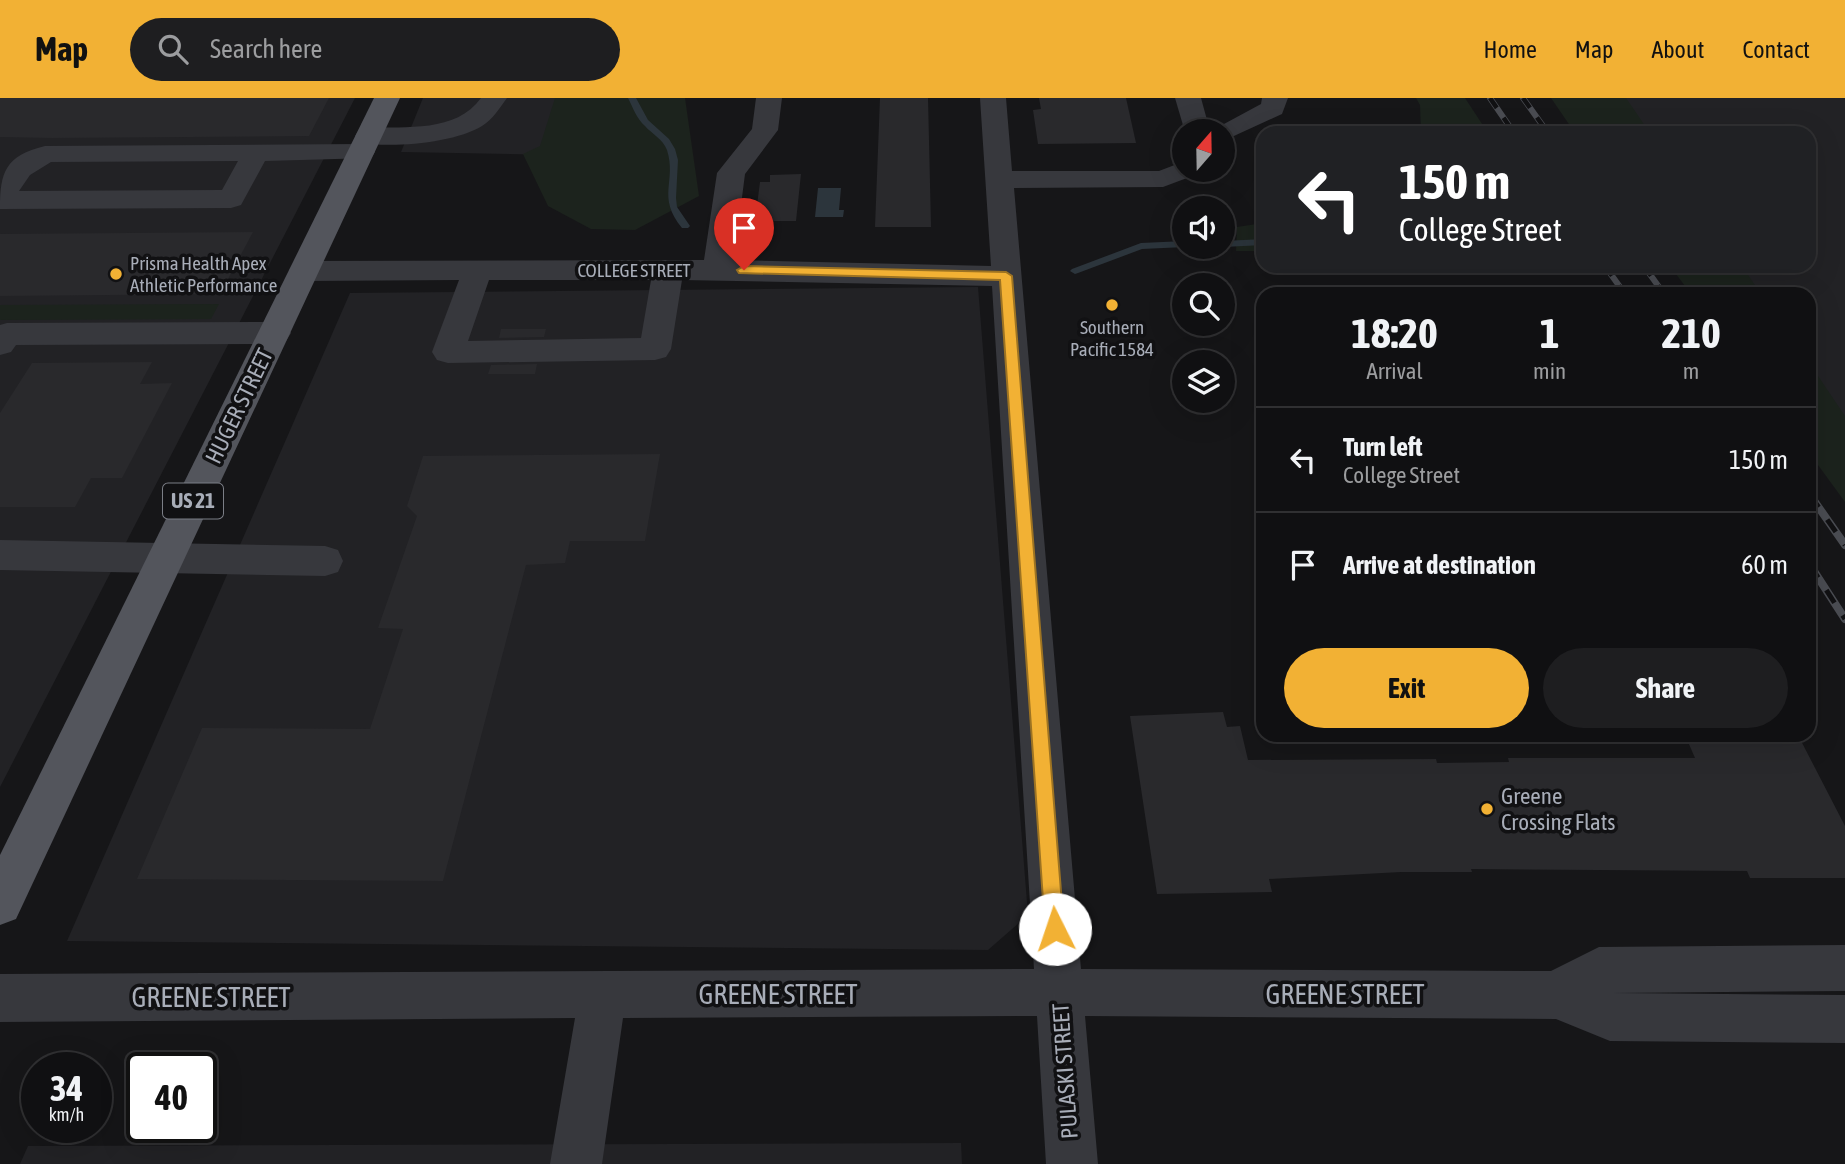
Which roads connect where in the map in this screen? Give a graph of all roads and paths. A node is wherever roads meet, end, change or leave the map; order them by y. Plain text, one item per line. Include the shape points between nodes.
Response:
1 (387, 98) edge
2 (494, 98) edge
3 (769, 98) edge
4 (993, 98) edge
5 (1188, 98) edge
6 (1275, 98) edge
7 (1194, 119) edge
8 (1236, 126) edge
9 (365, 144) junction
10 (256, 152) junction
11 (1172, 177) edge
12 (999, 180) junction
13 (0, 199) edge
14 (718, 270) junction
15 (304, 271) junction
16 (477, 271) junction
17 (668, 271) junction
18 (1006, 276) junction
19 (275, 333) junction
20 (0, 344) edge
21 (0, 555) edge
22 (165, 558) junction
23 (325, 561) dead end
24 (0, 903) edge
25 (1845, 968) edge
26 (1059, 993) junction
27 (603, 995) junction
28 (1556, 995) junction
29 (0, 998) edge
30 (1845, 1019) edge
31 (576, 1164) edge
32 (1072, 1164) edge

1 - 9 main road, HUGER STREET / US 21
2 - 9 street via 486,112 452,131
3 - 14 street via 765,130 731,173
4 - 12 street, PULASKI STREET
5 - 7 street
6 - 8 street via 1273,108
9 - 10 street
9 - 15 main road, HUGER STREET / US 21
10 - 13 street via 45,155 20,169
10 - 13 street via 231,199
11 - 12 street
12 - 18 street, PULASKI STREET
14 - 17 street, COLLEGE STREET
14 - 18 street, COLLEGE STREET
15 - 16 street, COLLEGE STREET
15 - 19 main road, HUGER STREET / US 21
16 - 17 street, COLLEGE STREET
16 - 17 street via 449,352 655,349
18 - 26 street, PULASKI STREET
19 - 20 street via 7,334
19 - 22 main road, HUGER STREET / US 21
21 - 22 street
22 - 23 street
22 - 24 main road, HUGER STREET / US 21
25 - 28 street via 1598,970
26 - 27 street, GREENE STREET
26 - 28 street, GREENE STREET
26 - 32 street, PULASKI STREET
27 - 29 street, GREENE STREET
27 - 31 street
28 - 30 street, GREENE STREET via 1610,1017

